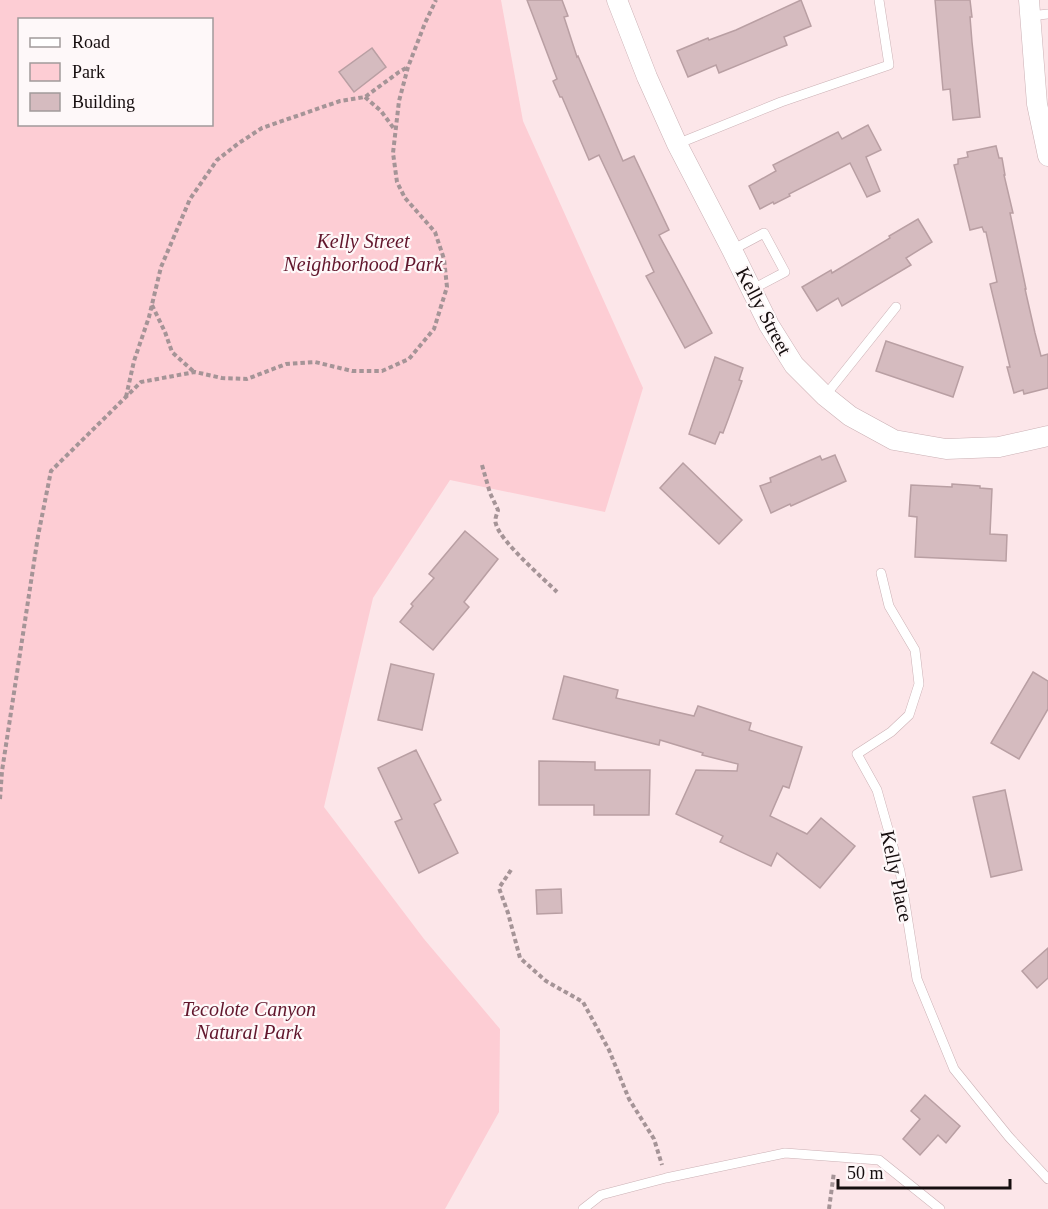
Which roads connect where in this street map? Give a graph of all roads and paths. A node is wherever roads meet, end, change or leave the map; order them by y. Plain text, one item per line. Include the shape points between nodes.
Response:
1 (436, 0) edge
2 (617, 0) edge
3 (879, 0) edge
4 (1036, 10) edge
5 (408, 68) junction
6 (365, 97) junction
7 (395, 130) junction
8 (677, 144) junction
9 (1048, 156) edge
10 (732, 250) junction
11 (751, 290) junction
12 (152, 304) junction
13 (897, 308) dead end
14 (195, 372) junction
15 (825, 396) junction
16 (126, 398) junction
17 (1048, 436) edge
18 (482, 465) dead end
19 (881, 573) dead end
20 (557, 592) dead end
21 (0, 799) edge
22 (511, 870) dead end
23 (837, 1157) junction
24 (666, 1178) junction
25 (1048, 1179) edge
26 (582, 1209) edge
27 (828, 1209) edge
28 (940, 1209) edge

1 - 5 path
2 - 8 street, Kelly Street
3 - 8 lane via 889,65 781,102
4 - 9 street via 1037,104
5 - 6 path
5 - 7 path
6 - 7 path
6 - 12 path via 340,101 262,128 217,160 190,199 161,267
7 - 14 path via 397,182 405,198 435,232 444,259 447,287 434,329 409,359 382,371 352,371 315,362 286,364 247,379
8 - 10 street, Kelly Street
10 - 11 street, Kelly Street
10 - 11 lane via 764,233 785,272
11 - 15 street, Kelly Street via 794,365
12 - 14 path via 172,352
12 - 16 path
13 - 15 lane
14 - 16 path via 141,382
15 - 17 street, Kelly Street via 849,416 894,440 946,449 999,447
16 - 21 path via 51,471
18 - 20 path via 498,510 498,530
19 - 25 lane, Kelly Place via 889,606 915,650 919,684 909,715 857,754 877,790 900,871 916,979 954,1069
22 - 24 path via 499,888 520,958 546,981 583,1002 629,1099 654,1138
23 - 24 lane via 785,1153
23 - 27 path
23 - 28 lane via 879,1160
24 - 26 lane via 601,1195

